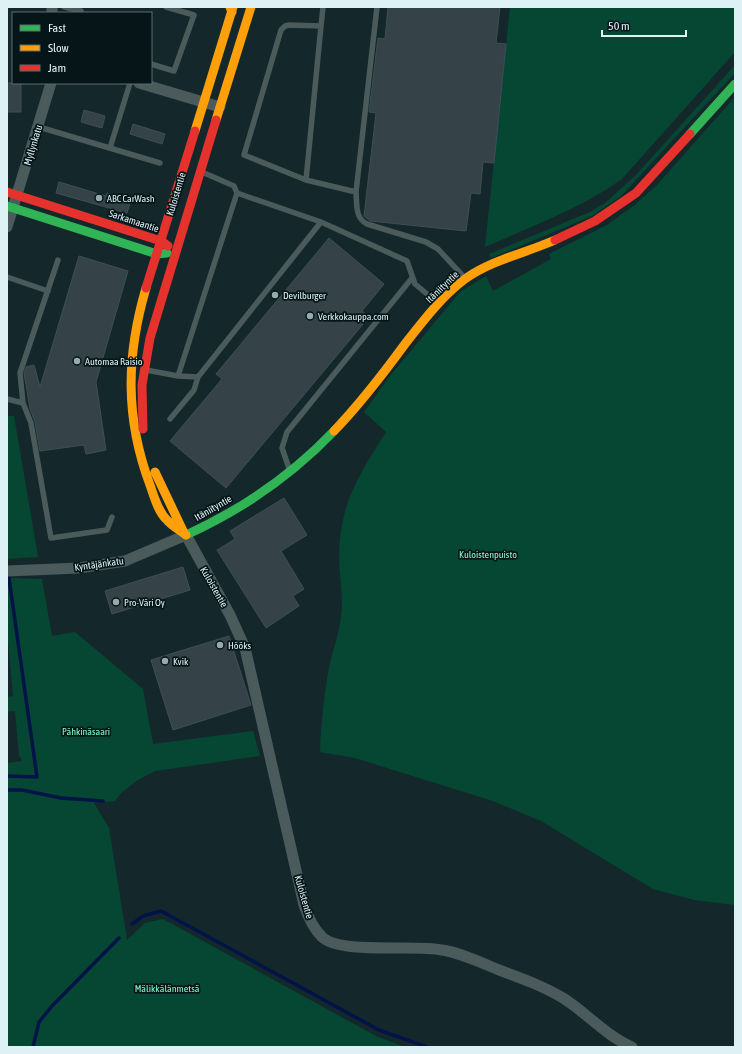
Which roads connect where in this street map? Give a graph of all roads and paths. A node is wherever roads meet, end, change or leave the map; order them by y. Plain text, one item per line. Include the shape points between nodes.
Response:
1 (64, 7) edge
2 (166, 7) edge
3 (251, 7) edge
4 (323, 7) edge
5 (377, 7) edge
6 (232, 9) edge
7 (80, 12) edge
8 (321, 26) junction
9 (152, 64) edge
10 (51, 84) edge
11 (130, 84) edge
12 (142, 84) edge
13 (735, 84) edge
14 (204, 102) junction
15 (220, 107) junction
16 (39, 127) junction
17 (110, 148) junction
18 (160, 163) dead end
19 (200, 172) junction
20 (306, 180) junction
21 (356, 192) junction
22 (237, 193) junction
23 (12, 194) edge
24 (10, 207) edge
25 (322, 222) junction
26 (7, 227) edge
27 (161, 241) junction
28 (176, 251) junction
29 (157, 254) junction
30 (58, 260) dead end
31 (7, 277) edge
32 (412, 278) junction
33 (465, 279) junction
34 (48, 291) junction
35 (439, 304) junction
36 (130, 367) junction
37 (144, 370) junction
38 (178, 376) junction
39 (198, 377) junction
40 (7, 399) edge
41 (23, 403) junction
42 (170, 419) dead end
43 (290, 471) junction
44 (112, 517) dead end
45 (186, 535) junction
46 (7, 571) edge
47 (632, 1047) edge

1 - 7 lane
2 - 9 lane via 194,15 174,71
3 - 15 street, Kuloistentie
4 - 8 lane
5 - 21 lane
6 - 14 street, Kuloistentie
8 - 20 lane
8 - 20 lane via 289,25 281,30 244,155
10 - 16 street, Myllynkatu
11 - 17 lane
12 - 14 street
13 - 33 street, Itäniityntie via 636,193 621,205 586,227 490,266
14 - 15 street
14 - 27 street, Kuloistentie
15 - 19 street, Kuloistentie
16 - 17 lane
16 - 23 street, Myllynkatu
17 - 18 lane
19 - 22 lane via 234,186
19 - 28 street, Kuloistentie
20 - 21 lane
21 - 33 lane via 357,212 362,222 413,237 438,249
22 - 25 lane
22 - 38 lane
23 - 24 street, Myllynkatu
23 - 27 street, Sarkamaantie
24 - 26 street, Myllynkatu
24 - 29 street
25 - 32 lane via 407,261
25 - 39 lane
27 - 28 street, Sarkamaantie
27 - 29 street, Kuloistentie
28 - 29 street
28 - 37 street, Kuloistentie via 155,321
29 - 36 street, Kuloistentie via 141,306
30 - 34 lane
31 - 34 lane
32 - 35 lane via 415,284
32 - 43 lane via 286,432 282,448
33 - 35 street, Itäniityntie
34 - 41 lane via 20,373
35 - 43 street, Itäniityntie via 339,426
36 - 37 lane
36 - 45 street, Kuloistentie via 131,412 141,458 166,520
37 - 38 lane
37 - 45 street, Kuloistentie via 141,410 145,439 154,471
38 - 39 lane
39 - 42 lane via 194,390
40 - 41 lane
41 - 44 lane via 31,423 51,538 107,530
43 - 45 street, Itäniityntie via 209,525
45 - 46 street, Kyntäjänkatu via 125,561 79,568
45 - 47 street, Kuloistentie via 230,615 244,648 304,905 310,921 323,938 342,946 416,947 465,956 563,998 609,1034

